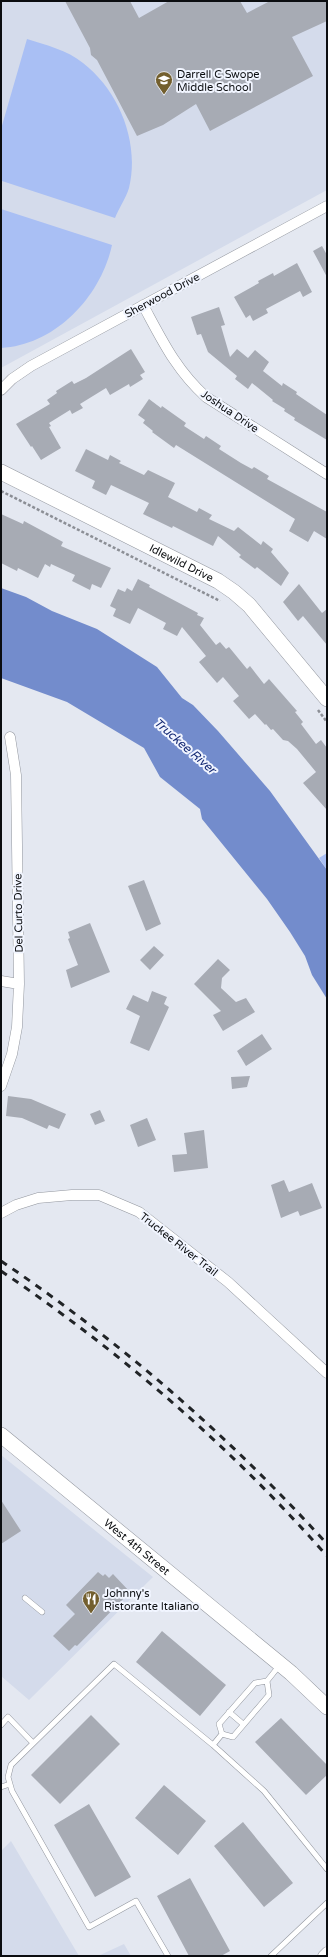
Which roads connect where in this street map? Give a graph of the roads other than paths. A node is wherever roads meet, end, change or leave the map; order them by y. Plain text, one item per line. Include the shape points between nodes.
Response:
1 (327, 206) edge
2 (143, 305) junction
3 (1, 390) edge
4 (1, 472) edge
5 (327, 474) edge
6 (322, 705) edge
7 (10, 737) dead end
8 (1, 981) edge
9 (19, 984) junction
10 (1, 1086) edge
11 (1, 1212) edge
12 (327, 1373) edge
13 (1, 1435) edge
14 (24, 1598) dead end
15 (42, 1612) dead end
16 (280, 1665) junction
17 (267, 1681) junction
18 (327, 1707) edge
19 (229, 1712) junction
20 (1, 1724) edge
21 (244, 1724) junction
22 (222, 1734) junction
23 (33, 1743) junction
24 (213, 1745) junction
25 (10, 1784) junction
26 (1, 1787) edge
27 (327, 1869) edge
28 (327, 1903) edge
29 (327, 1952) edge
30 (168, 1956) edge
31 (271, 1956) edge
32 (323, 1956) edge

1 - 2 street, Sherwood Drive
2 - 3 street, Sherwood Drive via 30,366
2 - 5 street, Joshua Drive via 177,366 190,383 206,397
4 - 6 main road, Idlewild Drive via 218,581 234,592 249,605
7 - 9 street, Del Curto Drive via 16,775
8 - 9 street
9 - 10 street, Del Curto Drive via 17,1026 12,1054
11 - 12 street, Truckee River Trail via 38,1198 72,1195 99,1195 139,1212 233,1287
13 - 16 main road, West 4th Street
14 - 15 lane
16 - 17 lane
16 - 18 main road, West 4th Street
17 - 19 lane via 255,1683
17 - 21 lane via 269,1695
19 - 21 lane
19 - 22 lane via 219,1724
20 - 23 lane via 8,1717
21 - 22 lane via 233,1737
22 - 24 lane
23 - 24 lane via 114,1664
23 - 25 lane via 11,1765 8,1777
24 - 27 lane via 264,1791
25 - 26 lane
25 - 30 lane via 89,1927 136,1901
28 - 31 lane
29 - 32 street

